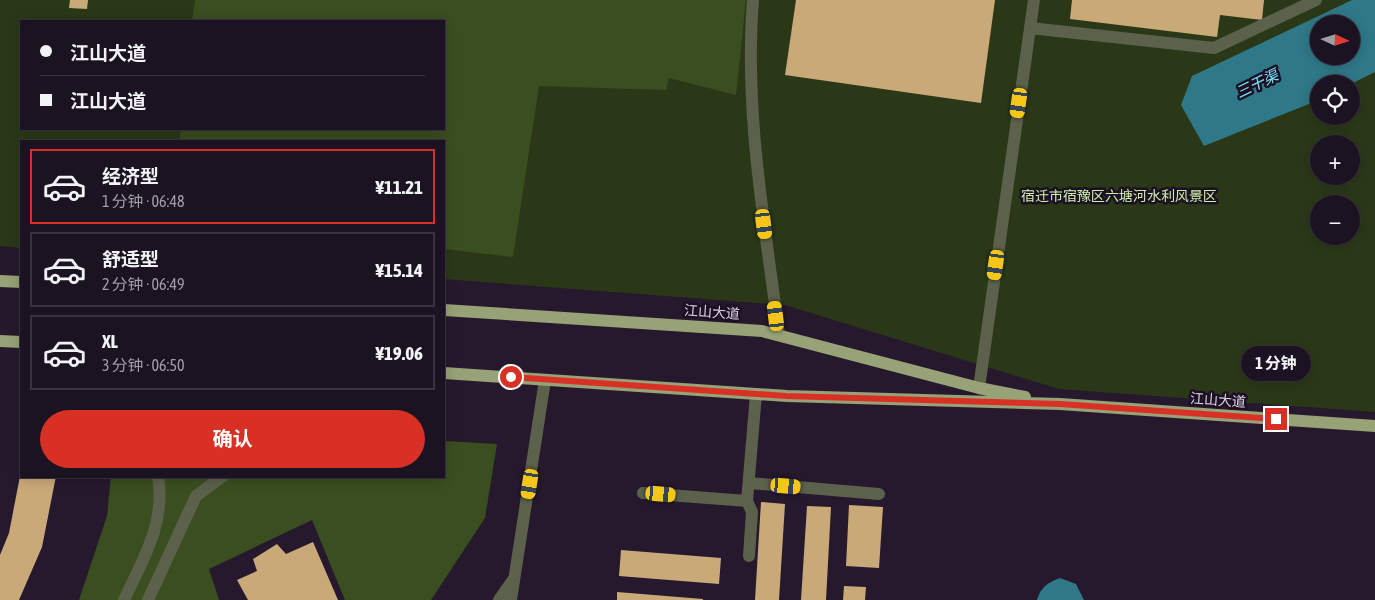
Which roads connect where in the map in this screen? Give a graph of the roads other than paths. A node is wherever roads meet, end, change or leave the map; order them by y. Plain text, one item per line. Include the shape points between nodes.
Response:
1 (753, 0) edge
2 (1034, 0) edge
3 (1316, 0) edge
4 (1030, 28) junction
5 (0, 281) edge
6 (20, 282) edge
7 (445, 310) edge
8 (778, 335) junction
9 (0, 341) edge
10 (20, 342) edge
11 (445, 373) edge
12 (545, 380) junction
13 (979, 388) junction
14 (756, 394) junction
15 (1060, 404) junction
16 (1375, 426) edge
17 (158, 478) edge
18 (219, 478) edge
19 (749, 483) junction
20 (644, 493) dead end
21 (879, 494) dead end
22 (748, 501) junction
23 (748, 556) dead end
24 (516, 576) junction
25 (124, 600) edge
26 (148, 600) edge
27 (499, 600) edge
28 (511, 600) edge

1 - 8 street via 750,64 755,150
2 - 4 street
3 - 4 street via 1214,48
4 - 13 street
5 - 6 main road
7 - 8 main road, 江山大道 via 762,331
8 - 13 main road, 江山大道
9 - 10 main road
11 - 12 main road, 江山大道
12 - 14 main road, 江山大道
12 - 24 street
13 - 15 main road, 江山大道
14 - 15 main road, 江山大道
14 - 19 street
15 - 16 main road, 江山大道
17 - 25 street via 158,519
18 - 26 street via 196,496
19 - 21 street
19 - 22 street
20 - 22 street
22 - 23 street via 752,512
24 - 27 street
24 - 28 street

